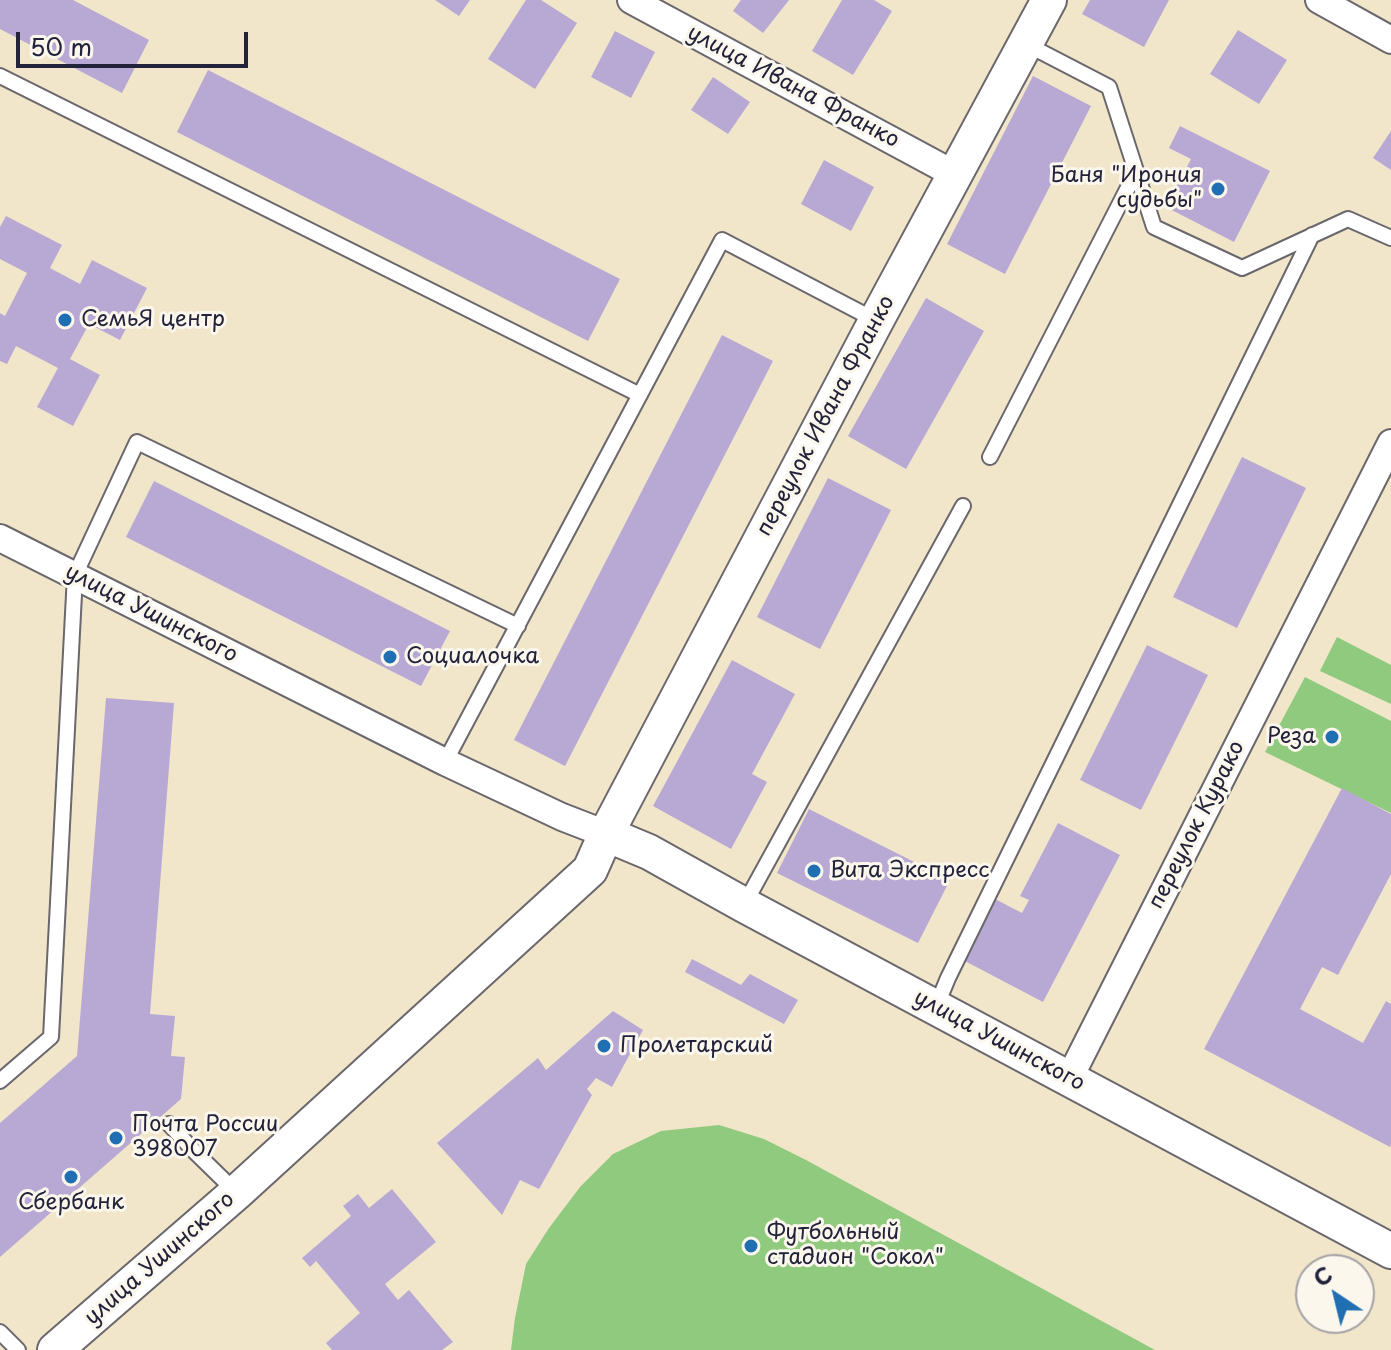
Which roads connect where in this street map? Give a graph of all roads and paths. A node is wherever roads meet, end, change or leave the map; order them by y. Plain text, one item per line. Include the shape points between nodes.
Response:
1 (631, 0) edge
2 (1049, 0) edge
3 (1319, 0) edge
4 (1391, 40) edge
5 (1026, 44) junction
6 (0, 76) edge
7 (1136, 172) junction
8 (954, 174) junction
9 (1312, 235) junction
10 (1391, 238) edge
11 (876, 321) junction
12 (640, 395) junction
13 (1391, 443) edge
14 (990, 457) dead end
15 (963, 506) dead end
16 (0, 538) edge
17 (75, 575) junction
18 (518, 626) junction
19 (445, 762) junction
20 (606, 834) junction
21 (744, 905) junction
22 (936, 1008) junction
23 (1069, 1079) junction
24 (0, 1081) edge
25 (169, 1124) dead end
26 (236, 1193) junction
27 (1391, 1251) edge
28 (0, 1332) edge
29 (18, 1350) edge
30 (55, 1350) edge

1 - 8 street, улица Ивана Франко
2 - 5 street, переулок Ивана Франко
3 - 4 street
5 - 7 lane via 1109,87
5 - 8 street, переулок Ивана Франко
6 - 12 lane
7 - 9 lane via 1154,227 1242,268
7 - 14 lane
8 - 11 street, переулок Ивана Франко
9 - 10 lane via 1348,219
9 - 22 lane
11 - 12 lane via 722,240
11 - 20 street, переулок Ивана Франко
12 - 18 lane
13 - 23 street, переулок Курако
15 - 21 lane
16 - 17 street, улица Ушинского
17 - 18 lane via 137,442
17 - 19 street, улица Ушинского
17 - 24 lane via 51,1037
18 - 19 lane
19 - 20 street, улица Ушинского
20 - 21 street, улица Ушинского
20 - 26 street, улица Ушинского via 590,870
21 - 22 street, улица Ушинского
22 - 23 street, улица Ушинского
23 - 27 street, улица Ушинского
25 - 26 lane
26 - 30 street, улица Ушинского
28 - 29 lane

